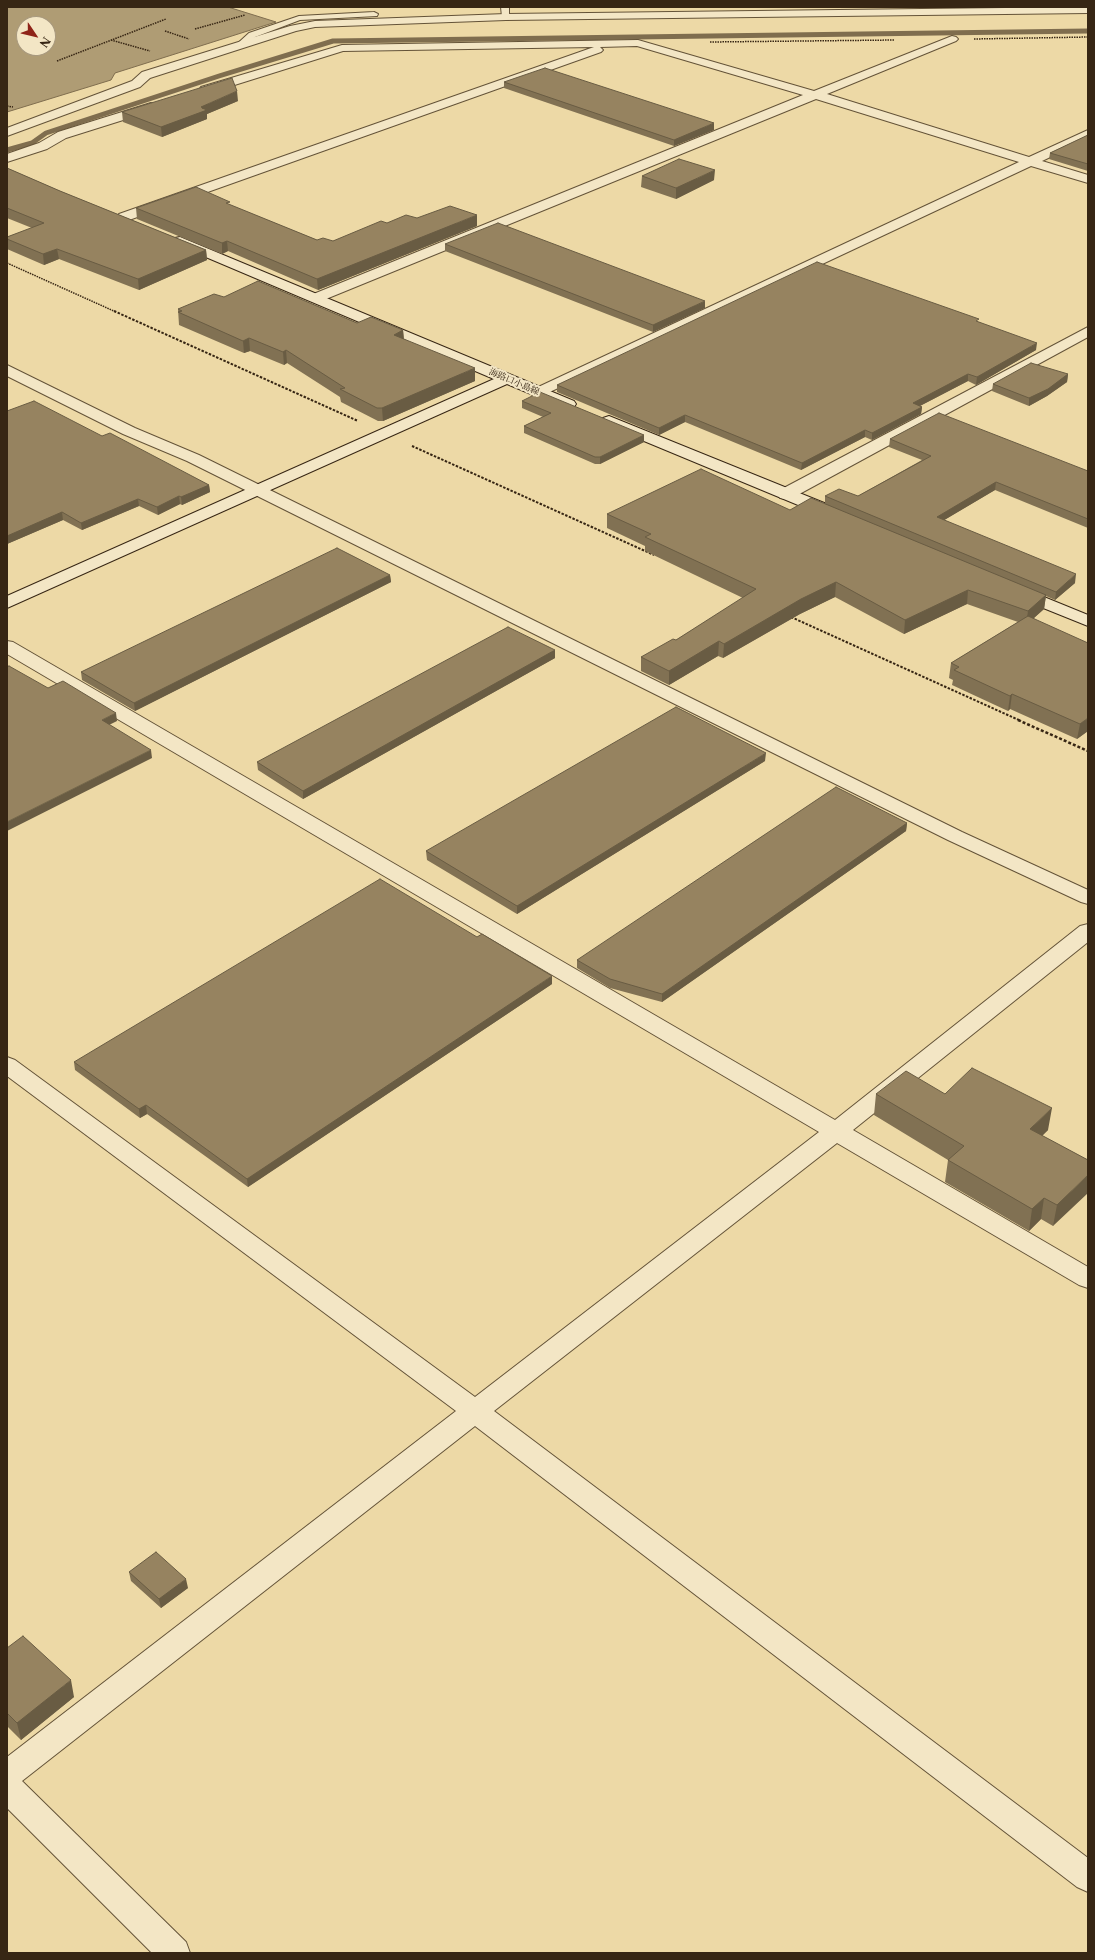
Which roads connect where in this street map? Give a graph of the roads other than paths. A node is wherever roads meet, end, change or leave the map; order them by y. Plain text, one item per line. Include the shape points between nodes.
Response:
1 (1088, 10) edge
2 (506, 12) edge
3 (374, 14) dead end
4 (952, 39) road end
5 (241, 44) junction
6 (613, 44) junction
7 (146, 75) junction
8 (190, 95) edge
9 (816, 95) junction
10 (160, 104) edge
11 (7, 119) edge
12 (7, 132) edge
13 (1088, 134) edge
14 (7, 158) edge
15 (1030, 161) junction
16 (1088, 179) edge
17 (110, 211) edge
18 (124, 217) junction
19 (145, 226) edge
20 (166, 235) edge
21 (316, 298) junction
22 (1088, 331) edge
23 (7, 370) edge
24 (506, 379) junction
25 (539, 392) junction
26 (582, 410) edge
27 (597, 416) edge
28 (260, 491) junction
29 (786, 494) junction
30 (844, 518) edge
31 (1002, 584) edge
32 (7, 603) edge
33 (1088, 621) edge
34 (7, 646) edge
35 (1088, 898) edge
36 (1088, 931) edge
37 (7, 1065) edge
38 (834, 1132) junction
39 (1088, 1279) edge
40 (476, 1412) junction
41 (7, 1775) edge
42 (7, 1787) edge
43 (1088, 1877) edge
44 (174, 1953) edge

1 - 2 street
2 - 5 street via 333,22 294,28
3 - 5 lane via 300,18 252,35
4 - 9 street
5 - 7 street
6 - 8 street via 342,48
6 - 9 street via 646,44
6 - 18 street
7 - 11 street
7 - 12 street via 136,84
9 - 15 street
9 - 21 street
10 - 14 street via 62,135 43,146
13 - 15 street
15 - 16 street
15 - 25 street
17 - 18 street
18 - 19 street
20 - 21 street, 海路口小島線
21 - 24 street, 海路口小島線
22 - 29 street
23 - 28 street via 129,431 193,458
24 - 25 street, 海路口小島線
24 - 28 street
25 - 26 street, 海路口小島線
27 - 29 street
28 - 32 street
28 - 35 street via 955,836
29 - 30 street
31 - 33 street
34 - 38 street
36 - 38 street
37 - 40 street
38 - 39 street
38 - 40 street
40 - 41 street
40 - 43 street
42 - 44 street

